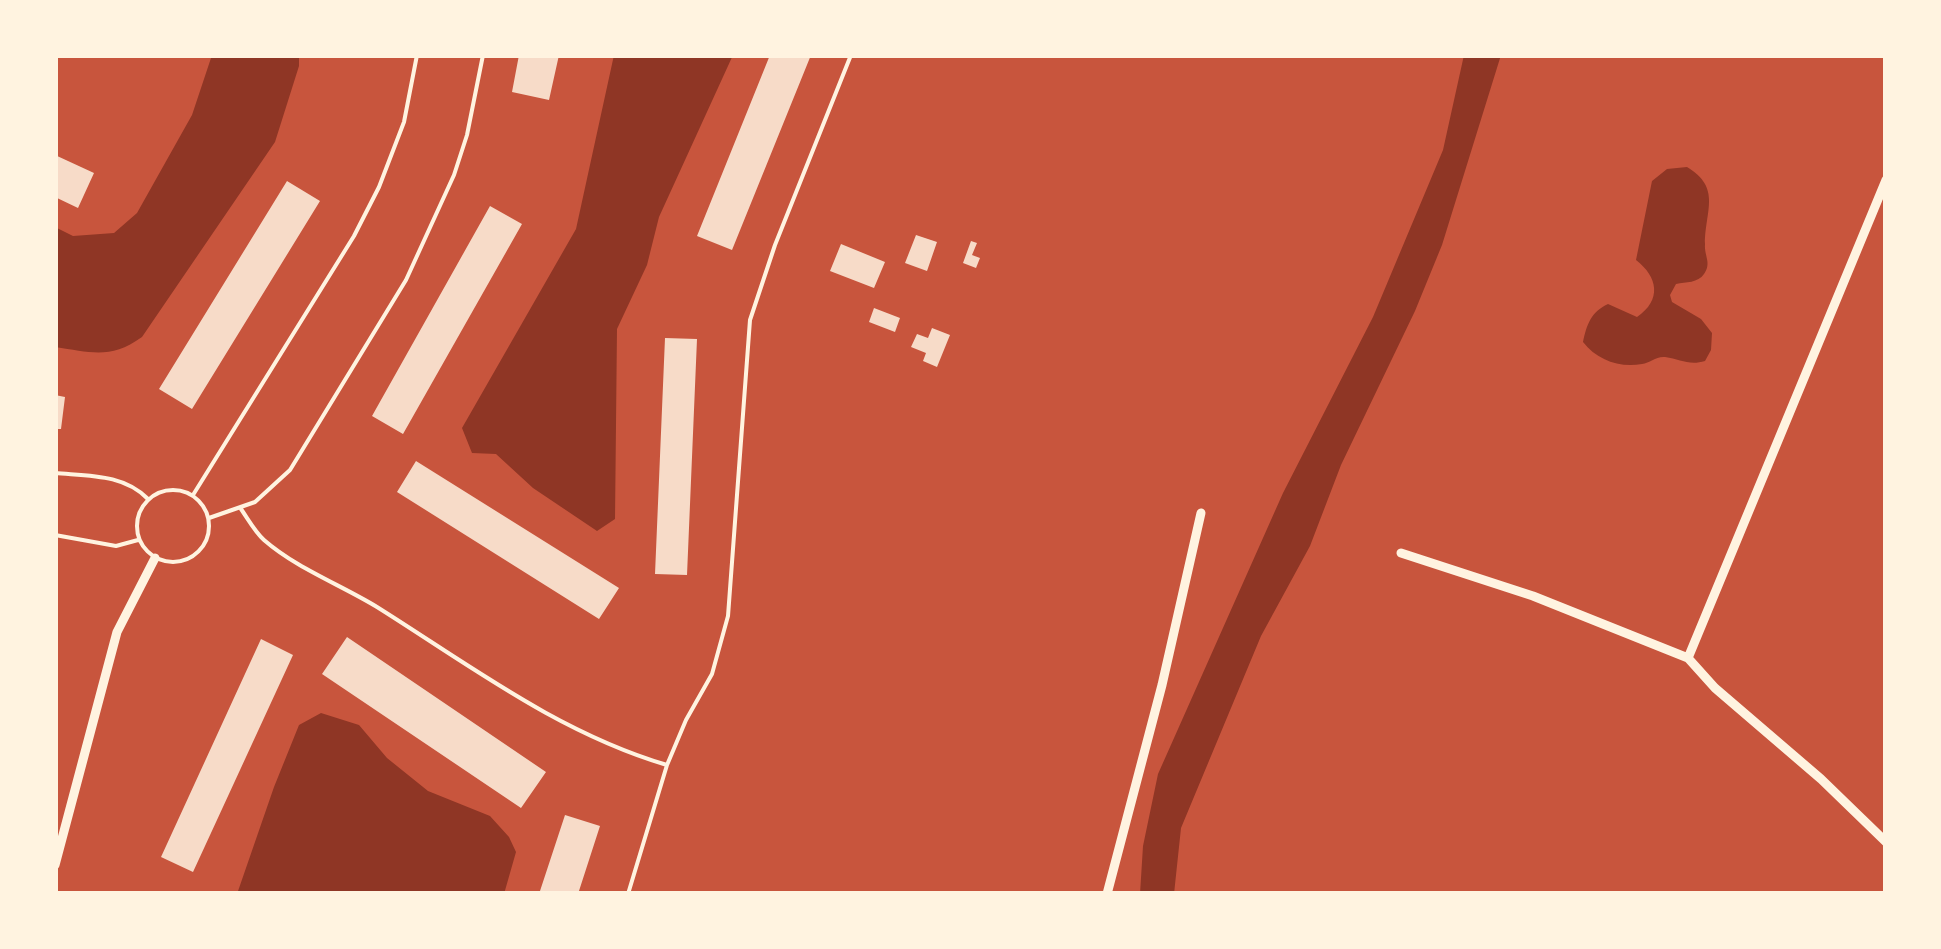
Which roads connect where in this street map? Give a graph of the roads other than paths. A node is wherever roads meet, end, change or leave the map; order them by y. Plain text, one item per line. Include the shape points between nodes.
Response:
1 (417, 55) edge
2 (483, 55) edge
3 (851, 55) edge
4 (1886, 180) edge
5 (55, 473) edge
6 (193, 496) junction
7 (148, 499) junction
8 (241, 509) junction
9 (1201, 513) dead end
10 (209, 518) junction
11 (55, 535) edge
12 (140, 540) junction
13 (1401, 553) dead end
14 (155, 558) junction
15 (1688, 658) junction
16 (667, 765) junction
17 (1886, 842) edge
18 (55, 865) edge
19 (628, 894) edge
20 (1106, 894) edge

1 - 6 lane via 404,122 354,236
2 - 8 lane via 454,175 406,280 299,459
3 - 16 lane via 750,320 728,616 712,674
4 - 15 street
5 - 7 lane via 134,484
6 - 7 lane via 170,490
6 - 10 lane
7 - 12 lane via 139,514
8 - 10 lane
8 - 16 lane via 263,539 478,674 602,742
9 - 20 street
10 - 14 lane via 198,552 173,562
11 - 12 lane via 116,546
12 - 14 lane
13 - 15 street
14 - 18 street via 117,632
15 - 17 street
16 - 19 lane

